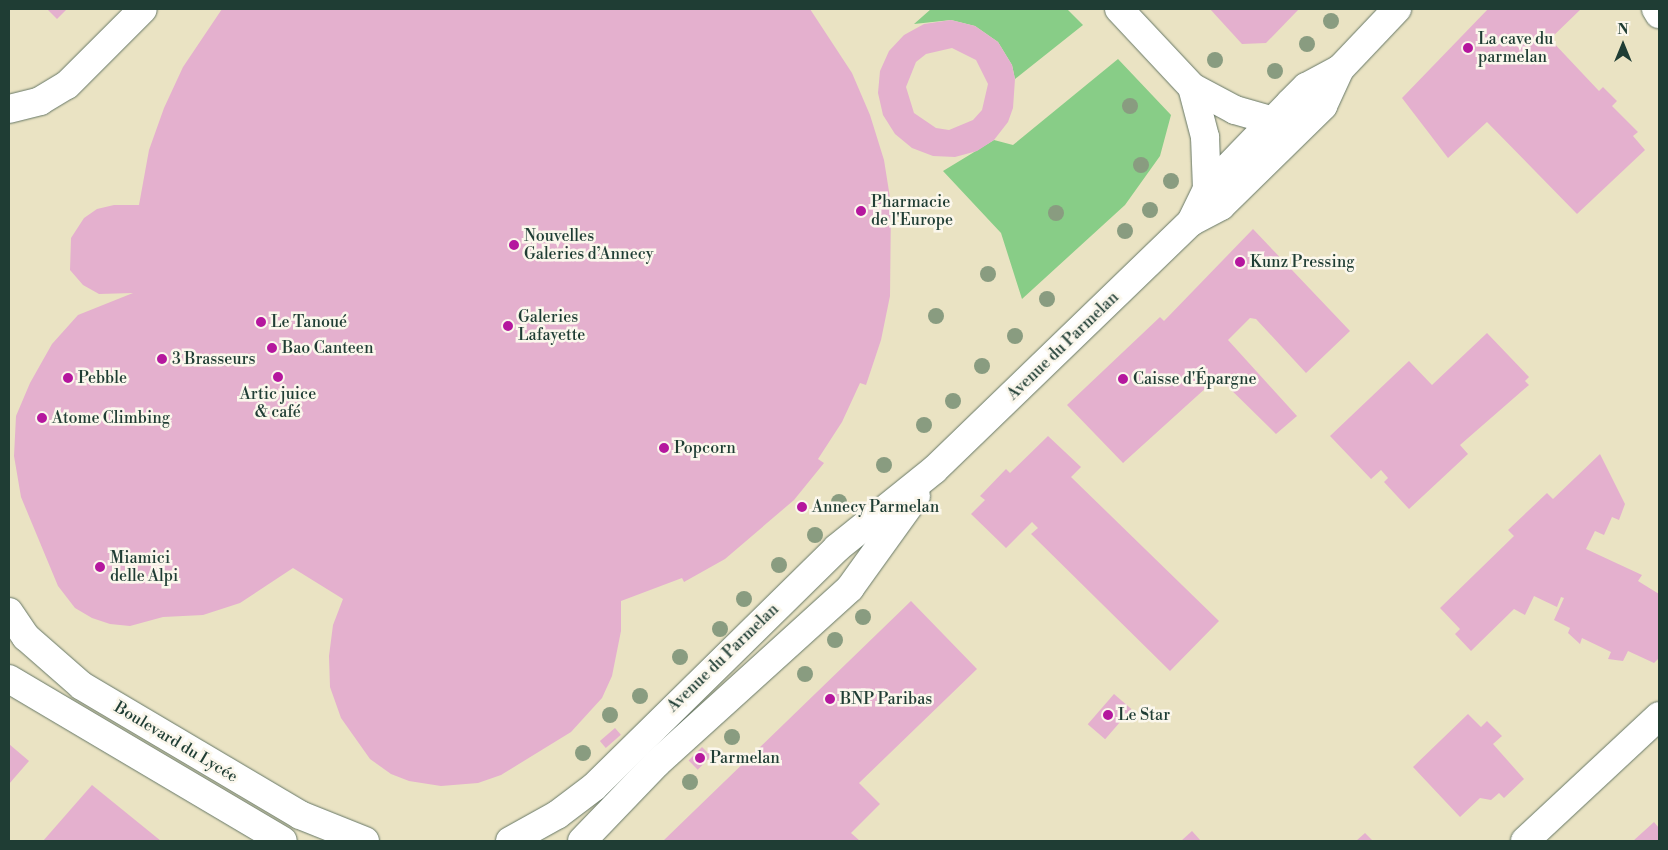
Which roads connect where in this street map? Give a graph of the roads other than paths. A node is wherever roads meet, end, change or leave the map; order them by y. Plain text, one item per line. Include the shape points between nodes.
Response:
1 (143, 9) edge
2 (1119, 9) edge
3 (1397, 9) edge
4 (1656, 9) edge
5 (1659, 14) edge
6 (1340, 69) junction
7 (1192, 87) junction
8 (9, 109) edge
9 (1273, 121) junction
10 (1207, 189) junction
11 (1191, 222) junction
12 (934, 470) junction
13 (9, 612) edge
14 (9, 679) edge
15 (1659, 716) edge
16 (284, 841) edge
17 (365, 841) edge
18 (510, 841) edge
19 (582, 841) edge
20 (1525, 841) edge

1 - 8 main road via 67,85 40,100
2 - 7 main road
3 - 6 main road, Avenue du Parmelan
4 - 5 main road
6 - 9 main road, Avenue du Parmelan via 1306,87
6 - 11 main road, Avenue du Parmelan via 1323,106 1221,206
7 - 9 main road via 1234,110
7 - 10 main road via 1204,137
9 - 10 main road, Avenue du Parmelan
10 - 11 main road, Avenue du Parmelan
11 - 12 main road, Avenue du Parmelan
12 - 18 main road, Avenue du Parmelan via 837,548 594,787 557,815
12 - 19 main road, Avenue du Parmelan via 850,588 656,764
13 - 17 main road, Boulevard du Lycée via 26,637 82,686 300,815
14 - 16 main road, Boulevard du Lycée
15 - 20 main road

